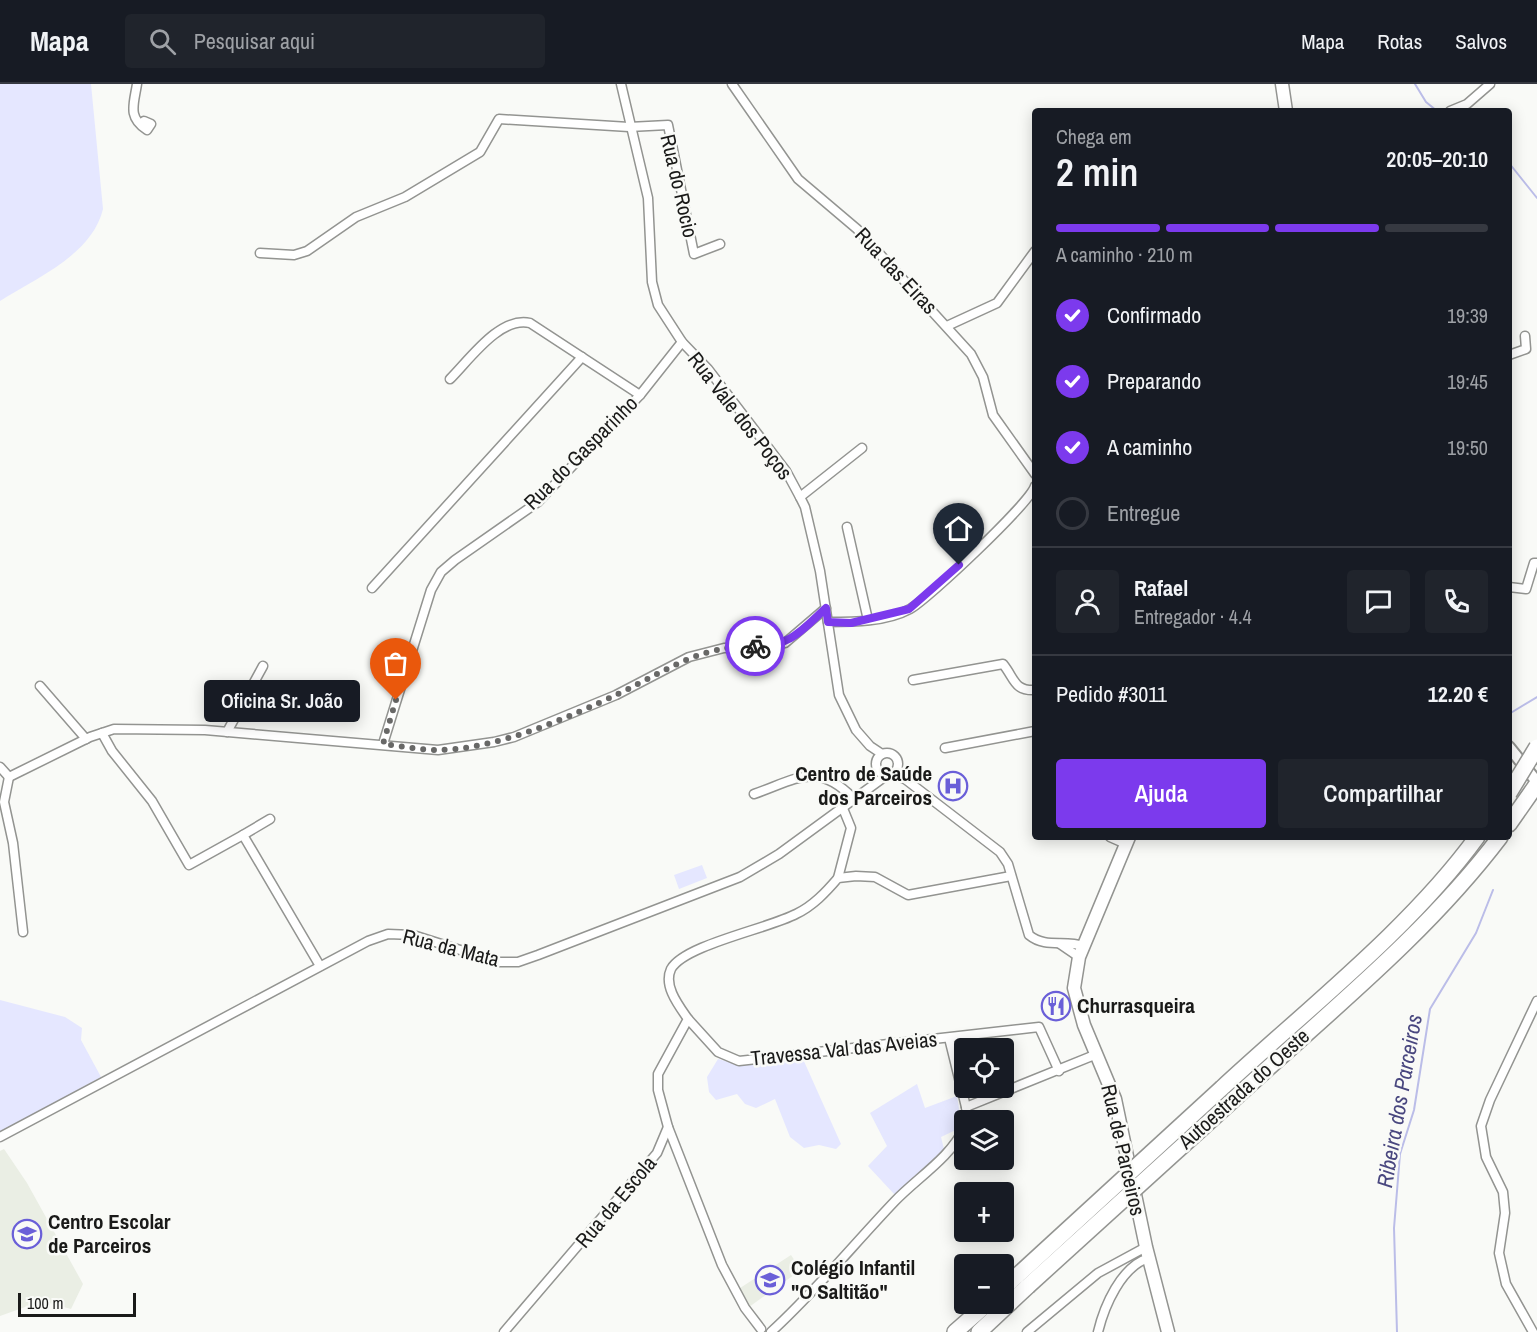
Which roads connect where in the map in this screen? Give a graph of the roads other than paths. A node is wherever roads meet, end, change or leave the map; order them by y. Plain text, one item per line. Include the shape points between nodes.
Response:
1 (137, 84) edge
2 (621, 84) edge
3 (732, 84) edge
4 (1282, 84) edge
5 (1490, 84) edge
6 (1286, 108) edge
7 (1457, 108) edge
8 (141, 125) dead end
9 (629, 127) junction
10 (720, 244) dead end
11 (260, 253) dead end
12 (1032, 255) edge
13 (947, 326) junction
14 (1525, 336) dead end
15 (682, 342) junction
16 (1512, 354) edge
17 (582, 357) junction
18 (450, 379) dead end
19 (640, 395) junction
20 (862, 448) dead end
21 (1032, 470) edge
22 (1032, 493) edge
23 (800, 497) junction
24 (847, 527) dead end
25 (1537, 563) edge
26 (1512, 587) edge
27 (372, 588) dead end
28 (826, 608) junction
29 (868, 620) junction
30 (828, 622) junction
31 (263, 666) dead end
32 (913, 680) dead end
33 (40, 687) dead end
34 (1032, 690) edge
35 (227, 732) junction
36 (1032, 732) edge
37 (102, 733) junction
38 (86, 739) junction
39 (383, 744) junction
40 (1537, 747) edge
41 (945, 748) dead end
42 (1512, 751) edge
43 (878, 761) junction
44 (898, 765) junction
45 (0, 767) edge
46 (890, 775) junction
47 (9, 777) junction
48 (905, 779) junction
49 (1537, 783) edge
50 (872, 784) junction
51 (1512, 788) edge
52 (754, 794) dead end
53 (853, 798) junction
54 (842, 806) junction
55 (270, 819) dead end
56 (1512, 821) edge
57 (243, 835) junction
58 (1475, 840) edge
59 (1498, 840) edge
60 (1128, 841) edge
61 (1011, 876) junction
62 (838, 878) junction
63 (23, 932) dead end
64 (1081, 952) junction
65 (320, 966) junction
66 (1537, 1001) edge
67 (688, 1019) junction
68 (949, 1038) junction
69 (1097, 1054) junction
70 (1059, 1071) junction
71 (966, 1107) junction
72 (966, 1110) edge
73 (668, 1127) junction
74 (0, 1137) edge
75 (954, 1143) edge
76 (1147, 1252) junction
77 (1023, 1281) junction
78 (1014, 1284) edge
79 (976, 1314) edge
80 (764, 1331) edge
81 (504, 1332) edge
82 (955, 1332) edge
83 (979, 1332) edge
84 (1027, 1332) edge
85 (1098, 1332) edge
86 (1168, 1332) edge
87 (1533, 1332) edge

1 - 8 street via 131,105 132,115
2 - 9 street, Rua Vale dos Poços
3 - 13 street, Rua das Eiras via 798,178 851,223
4 - 6 main road
5 - 7 street
9 - 10 street, Rua do Rocio via 668,125 694,254
9 - 11 street via 499,119 480,152 405,197 356,217 307,251 294,255
9 - 15 street, Rua Vale dos Poços via 648,198 654,294
12 - 13 street via 998,303
13 - 21 street, Rua das Eiras via 971,354 983,377 993,416
14 - 16 street via 1527,349
15 - 19 street, Rua do Gasparinho
15 - 23 street, Rua Vale dos Poços via 721,385 786,471
17 - 18 street via 519,320 504,326
17 - 19 street
17 - 27 street
19 - 39 street, Rua do Gasparinho via 538,502 441,572 431,590
20 - 23 street
22 - 29 street via 1012,518 909,609
23 - 28 street, Rua Vale dos Poços via 813,539
24 - 29 street
25 - 26 street via 1526,589
28 - 30 street, Rua Vale dos Poços
28 - 39 street via 785,643 724,648 689,657 616,695 514,737 438,750
29 - 30 street
30 - 43 street, Rua Vale dos Poços via 839,695 849,718
31 - 35 street
32 - 34 street via 1003,664 1017,686
33 - 38 street
35 - 37 street via 140,728
35 - 39 street
36 - 41 street
37 - 38 street
37 - 57 street via 152,801 189,865
38 - 47 street
40 - 51 highway, bridge
42 - 49 street
43 - 44 street via 893,754
43 - 46 street
43 - 50 street
44 - 46 street
44 - 48 street
45 - 47 street
46 - 48 street
46 - 50 street, Rua da Mata
47 - 63 street via 4,802
48 - 61 street via 999,852
49 - 56 highway
50 - 53 street, Rua da Mata
52 - 53 street via 825,776
53 - 54 street, Rua da Mata
54 - 62 street via 851,828
54 - 65 street, Rua da Mata via 779,854 740,877 518,962 498,962 426,938 388,934
55 - 57 street
57 - 65 street
58 - 77 highway, Autoestrada do Oeste, bridge via 1409,915 1222,1088
59 - 77 highway, Autoestrada do Oeste, bridge via 1421,926 1233,1099
60 - 64 main road, Rua de Parceiros
61 - 62 street via 908,895 875,878
61 - 64 street via 1029,935 1050,944 1075,944
62 - 67 street via 798,914 680,958 670,971 669,985
64 - 69 main road, Rua de Parceiros via 1074,994
65 - 74 street, Rua da Mata
66 - 87 street via 1481,1126 1486,1157 1503,1192 1505,1213 1499,1253 1506,1284
67 - 68 street, Travessa Val das Aveias via 718,1052 739,1060
67 - 73 street via 658,1074
68 - 70 street, Travessa Val das Aveias via 1039,1027
68 - 71 street
69 - 70 street
69 - 76 main road, Rua de Parceiros via 1115,1099
70 - 71 street
71 - 72 street
73 - 80 street via 722,1265 745,1308
73 - 81 street, Rua da Escola via 651,1162
75 - 80 street via 897,1199 827,1278
76 - 84 street via 1098,1273
76 - 85 street via 1107,1299
76 - 86 main road, Rua de Parceiros
77 - 78 highway, Autoestrada do Oeste
77 - 83 highway, Autoestrada do Oeste
79 - 82 highway

